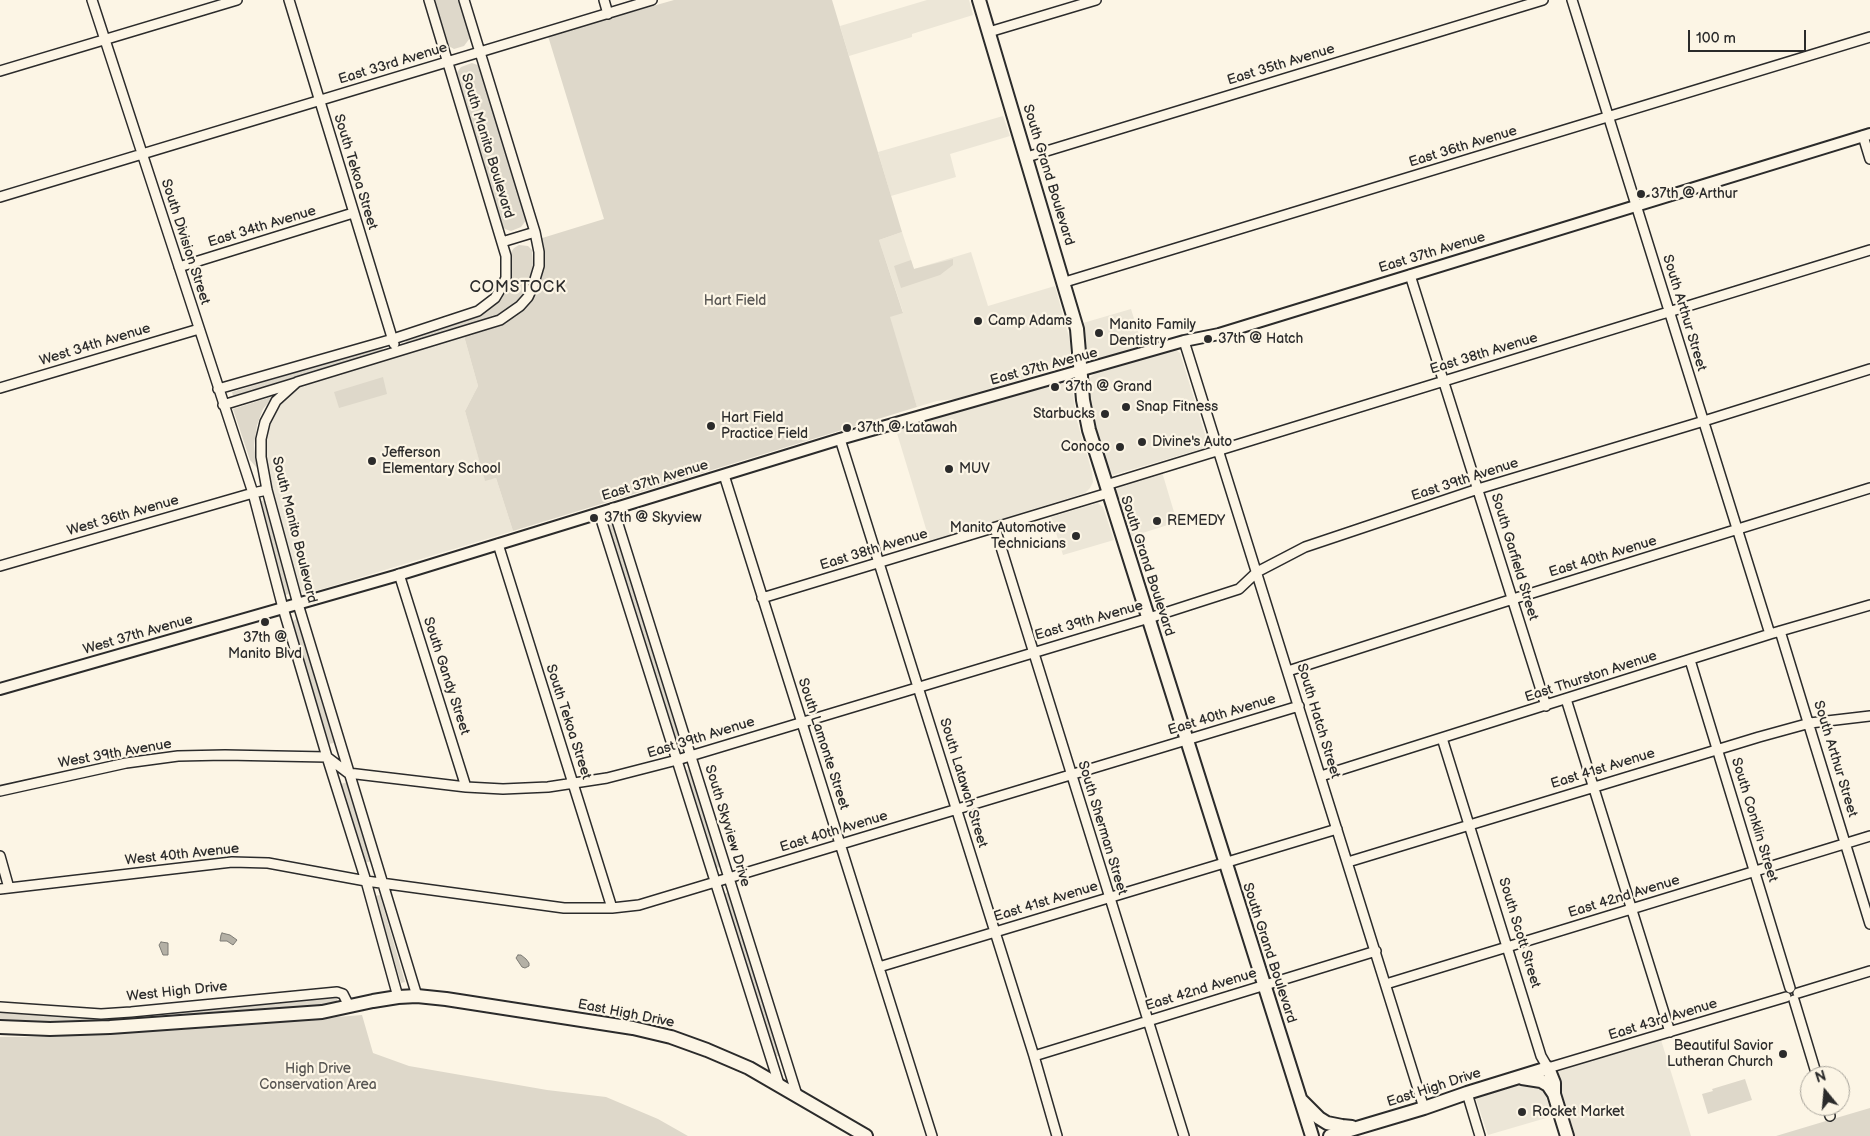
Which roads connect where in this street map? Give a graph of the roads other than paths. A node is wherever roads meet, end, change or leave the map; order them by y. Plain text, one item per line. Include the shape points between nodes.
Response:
1 (92, 0) edge
2 (237, 0) edge
3 (289, 0) edge
4 (429, 0) edge
5 (464, 0) edge
6 (604, 0) edge
7 (652, 0) edge
8 (979, 0) edge
9 (1096, 0) edge
10 (1542, 0) edge
11 (1572, 0) edge
12 (608, 14) junction
13 (989, 32) junction
14 (1870, 37) edge
15 (105, 40) junction
16 (480, 53) junction
17 (447, 61) junction
18 (0, 71) edge
19 (319, 100) junction
20 (1608, 117) junction
21 (1866, 135) edge
22 (143, 154) junction
23 (1027, 157) junction
24 (1870, 159) edge
25 (0, 197) edge
26 (1636, 205) junction
27 (353, 213) junction
28 (535, 232) junction
29 (502, 242) junction
30 (1870, 250) edge
31 (179, 267) junction
32 (1410, 275) junction
33 (1065, 282) junction
34 (1670, 312) junction
35 (198, 329) junction
36 (393, 339) junction
37 (1184, 341) junction
38 (397, 352) junction
39 (1870, 369) edge
40 (1081, 372) junction
41 (1443, 381) junction
42 (297, 382) junction
43 (0, 388) edge
44 (218, 390) junction
45 (223, 405) junction
46 (1704, 421) junction
47 (840, 439) junction
48 (1218, 450) junction
49 (724, 475) junction
50 (1870, 488) edge
51 (1107, 489) junction
52 (1478, 489) junction
53 (267, 490) junction
54 (253, 492) junction
55 (613, 508) junction
56 (599, 512) junction
57 (994, 528) junction
58 (1738, 530) junction
59 (498, 544) junction
60 (879, 563) junction
61 (0, 566) edge
62 (1256, 572) junction
63 (399, 574) junction
64 (762, 598) junction
65 (1513, 599) junction
66 (298, 604) junction
67 (1870, 605) edge
68 (283, 608) junction
69 (1149, 618) junction
70 (1780, 631) junction
71 (1770, 634) junction
72 (1034, 651) junction
73 (1690, 660) junction
74 (1288, 671) junction
75 (918, 686) junction
76 (0, 689) edge
77 (1566, 699) junction
78 (1299, 706) junction
79 (1546, 706) junction
80 (1870, 716) edge
81 (802, 722) junction
82 (1810, 723) junction
83 (1442, 738) junction
84 (1187, 740) junction
85 (1718, 749) junction
86 (690, 756) junction
87 (327, 757) junction
88 (677, 760) junction
89 (348, 773) junction
90 (1071, 774) junction
91 (1321, 776) junction
92 (574, 784) junction
93 (1593, 786) junction
94 (466, 787) junction
95 (0, 791) edge
96 (957, 809) junction
97 (1469, 825) junction
98 (1337, 829) junction
99 (1870, 836) edge
100 (840, 844) junction
101 (1846, 844) junction
102 (0, 856) edge
103 (1225, 862) junction
104 (1348, 862) junction
105 (1755, 872) junction
106 (729, 879) junction
107 (366, 881) junction
108 (382, 882) junction
109 (715, 883) junction
110 (4, 889) edge
111 (1110, 897) junction
112 (612, 908) junction
113 (1632, 909) junction
114 (1870, 924) edge
115 (995, 932) junction
116 (1508, 947) junction
117 (1376, 951) junction
118 (879, 968) junction
119 (1870, 971) edge
120 (1386, 984) junction
121 (1264, 985) junction
122 (1792, 995) junction
123 (417, 996) junction
124 (398, 997) junction
125 (349, 1006) junction
126 (0, 1007) edge
127 (1149, 1020) junction
128 (0, 1027) edge
129 (1670, 1032) junction
130 (1034, 1056) junction
131 (1814, 1066) edge
132 (1548, 1068) junction
133 (1515, 1078) junction
134 (779, 1084) junction
135 (1466, 1093) junction
136 (1554, 1094) junction
137 (797, 1095) junction
138 (1300, 1100) junction
139 (1424, 1108) junction
140 (1362, 1127) junction
141 (866, 1136) edge
142 (932, 1136) edge
143 (1057, 1136) edge
144 (1184, 1136) edge
145 (1312, 1136) edge
146 (1330, 1136) edge
147 (1480, 1136) edge
148 (1567, 1136) edge

1 - 15 street, South Division Street
2 - 15 street
3 - 19 street, South Tekoa Street
4 - 17 street, South Manito Boulevard
5 - 16 street, South Manito Boulevard
6 - 12 street
7 - 12 street, East 33rd Avenue
8 - 13 main road, South Grand Boulevard
9 - 13 street
10 - 23 street, East 35th Avenue
11 - 20 street, South Arthur Street
12 - 16 street, East 33rd Avenue
13 - 23 main road, South Grand Boulevard
14 - 20 street, East 36th Avenue
15 - 18 street
15 - 22 street, South Division Street
16 - 17 street, East 33rd Avenue
16 - 28 street, South Manito Boulevard
17 - 19 street, East 33rd Avenue
17 - 29 street, South Manito Boulevard
19 - 22 street, East 33rd Avenue
19 - 27 street, South Tekoa Street
20 - 26 street, South Arthur Street
20 - 33 street, East 36th Avenue
21 - 24 street
21 - 26 street, East 37th Avenue
22 - 25 street, East 33rd Avenue
22 - 31 street, South Division Street
23 - 33 main road, South Grand Boulevard
26 - 32 street, East 37th Avenue
26 - 34 street, South Arthur Street
27 - 31 street, East 34th Avenue
27 - 36 street, South Tekoa Street
28 - 29 street
28 - 38 street, South Manito Boulevard via 538,271 528,297 520,306 500,320
29 - 36 street, South Manito Boulevard via 506,278 495,298 485,307
30 - 34 street, East 38th Avenue
31 - 35 street, South Division Street
32 - 37 street, East 37th Avenue via 1219,334
32 - 41 street, South Garfield Street
33 - 40 main road, South Grand Boulevard via 1078,329
34 - 41 street, East 38th Avenue
34 - 46 street, South Arthur Street
35 - 43 street, West 34th Avenue
35 - 44 street, South Division Street
36 - 38 street, South Tekoa Street
36 - 44 street, South Manito Boulevard
37 - 40 street, East 37th Avenue
37 - 48 street, South Hatch Street
38 - 42 street, South Manito Boulevard
39 - 46 street, East 39th Avenue
40 - 47 street, East 37th Avenue
40 - 51 main road, South Grand Boulevard via 1089,430
41 - 48 street, East 38th Avenue
41 - 52 street, South Garfield Street
42 - 45 street
42 - 53 street, South Manito Boulevard via 276,401 265,422 261,457
44 - 45 street, South Division Street
45 - 54 street, South Division Street
46 - 52 street, East 39th Avenue
46 - 58 street, South Arthur Street
47 - 49 street, East 37th Avenue
47 - 60 street, South Latawah Street
48 - 51 street, East 38th Avenue
48 - 62 street, South Hatch Street
49 - 55 street, East 37th Avenue
49 - 64 street, South Lamonte Street
50 - 58 street, East 40th Avenue
51 - 57 street, East 38th Avenue
51 - 69 main road, South Grand Boulevard
52 - 62 street, East 39th Avenue via 1304,546
52 - 65 street, South Garfield Street
53 - 54 street
53 - 66 street, South Manito Boulevard
54 - 61 street, West 36th Avenue
54 - 68 street
55 - 56 street, East 37th Avenue
55 - 86 street, South Skyview Drive
56 - 59 street, East 37th Avenue
56 - 88 street, South Skyview Drive
57 - 60 street, East 38th Avenue
57 - 72 street, South Sherman Street
58 - 65 street, East 40th Avenue
58 - 71 street, South Arthur Street
59 - 63 street, East 37th Avenue
59 - 92 street, South Tekoa Street
60 - 64 street, East 38th Avenue
60 - 75 street, South Latawah Street
62 - 69 street, East 39th Avenue via 1239,589
62 - 74 street, South Hatch Street
63 - 66 street, East 37th Avenue
63 - 94 street, South Gandy Street
64 - 81 street, South Lamonte Street
65 - 74 street, East 40th Avenue
65 - 79 street, South Garfield Street
66 - 68 street, East 37th Avenue
66 - 89 street, South Manito Boulevard
67 - 70 street, East Thurston Avenue
68 - 76 street, West 37th Avenue
68 - 87 street
69 - 72 street, East 39th Avenue
69 - 84 main road, South Grand Boulevard
70 - 71 street, East Thurston Avenue
70 - 82 street, South Arthur Street
71 - 73 street, East Thurston Avenue
72 - 75 street, East 39th Avenue
72 - 90 street, South Sherman Street
73 - 77 street, East Thurston Avenue
73 - 85 street, South Conklin Street
74 - 78 street, South Hatch Street
75 - 81 street, East 39th Avenue
75 - 96 street, South Latawah Street
77 - 79 street, East Thurston Avenue
77 - 93 street
78 - 84 street, East 40th Avenue
78 - 91 street, South Hatch Street
79 - 83 street, East Thurston Avenue
80 - 82 street, East 41st Avenue
81 - 86 street, East 39th Avenue
81 - 100 street, South Lamonte Street
82 - 85 street, East 41st Avenue
82 - 101 street, South Arthur Street
83 - 91 street, East Thurston Avenue
83 - 97 street, South Scott Street
84 - 90 street, East 40th Avenue
84 - 103 main road, South Grand Boulevard
85 - 93 street, East 41st Avenue
85 - 105 street, South Conklin Street
86 - 88 street, East 39th Avenue
86 - 106 street, South Skyview Drive
87 - 89 street
87 - 95 street, West 39th Avenue via 178,756 126,763
87 - 107 street
88 - 92 street, East 39th Avenue
88 - 109 street, South Skyview Drive
89 - 94 street, East 39th Avenue
89 - 108 street, South Manito Boulevard
90 - 96 street, East 40th Avenue
90 - 111 street, South Sherman Street
91 - 98 street, South Hatch Street
92 - 94 street, East 39th Avenue via 504,789
92 - 112 street, South Tekoa Street
93 - 97 street, East 41st Avenue
93 - 113 street
96 - 100 street, East 40th Avenue
96 - 115 street, South Latawah Street
97 - 104 street, East 41st Avenue
97 - 116 street, South Scott Street
98 - 103 street, East 41st Avenue
98 - 104 street, South Hatch Street
99 - 101 street, East 42nd Avenue
100 - 106 street, East 40th Avenue
100 - 118 street, South Lamonte Street
101 - 105 street, East 42nd Avenue
101 - 114 street, South Arthur Street
102 - 110 street
103 - 111 street, East 41st Avenue
103 - 121 main road, South Grand Boulevard
104 - 117 street, South Hatch Street
105 - 113 street, East 42nd Avenue
105 - 122 street, South Conklin Street
106 - 109 street, East 40th Avenue
106 - 137 street, South Skyview Drive
107 - 108 street, East 40th Avenue
107 - 110 street, West 40th Avenue via 268,863 232,862
107 - 124 street
108 - 112 street, East 40th Avenue via 564,908
108 - 123 street, South Manito Boulevard
109 - 112 street, East 40th Avenue via 639,905
109 - 134 street, South Skyview Drive
111 - 115 street, East 41st Avenue
111 - 127 street, South Sherman Street
113 - 116 street, East 42nd Avenue
113 - 129 street
115 - 118 street, East 41st Avenue
115 - 130 street, South Latawah Street
116 - 120 street, East 42nd Avenue
116 - 132 street, South Scott Street
117 - 120 street, South Hatch Street
117 - 121 street, East 42nd Avenue
118 - 142 street, South Lamonte Street
119 - 122 street, East 43rd Avenue
120 - 139 street, South Hatch Street
121 - 127 street, East 42nd Avenue
121 - 138 main road, South Grand Boulevard
122 - 129 street, East 43rd Avenue
122 - 131 street, South Conklin Street
123 - 124 main road, West High Drive
123 - 134 main road, East High Drive via 633,1028 671,1037 708,1050
124 - 125 main road, West High Drive
125 - 126 street, West High Drive via 343,994 337,992 100,1014
125 - 128 main road, West High Drive via 322,1012 110,1028
127 - 130 street, East 42nd Avenue
127 - 144 street, South Sherman Street
129 - 132 street, East 43rd Avenue
130 - 143 street, South Latawah Street
132 - 133 main road, East High Drive
132 - 136 main road, South Scott Street
133 - 135 main road, East High Drive
133 - 136 main road via 1541,1081
134 - 137 main road, East High Drive
135 - 139 main road, East High Drive
135 - 147 street
136 - 148 main road, South Scott Street
137 - 141 main road, East High Drive
138 - 140 main road via 1327,1123
138 - 145 main road, South Grand Boulevard
139 - 140 main road, East High Drive
140 - 146 main road, East High Drive

